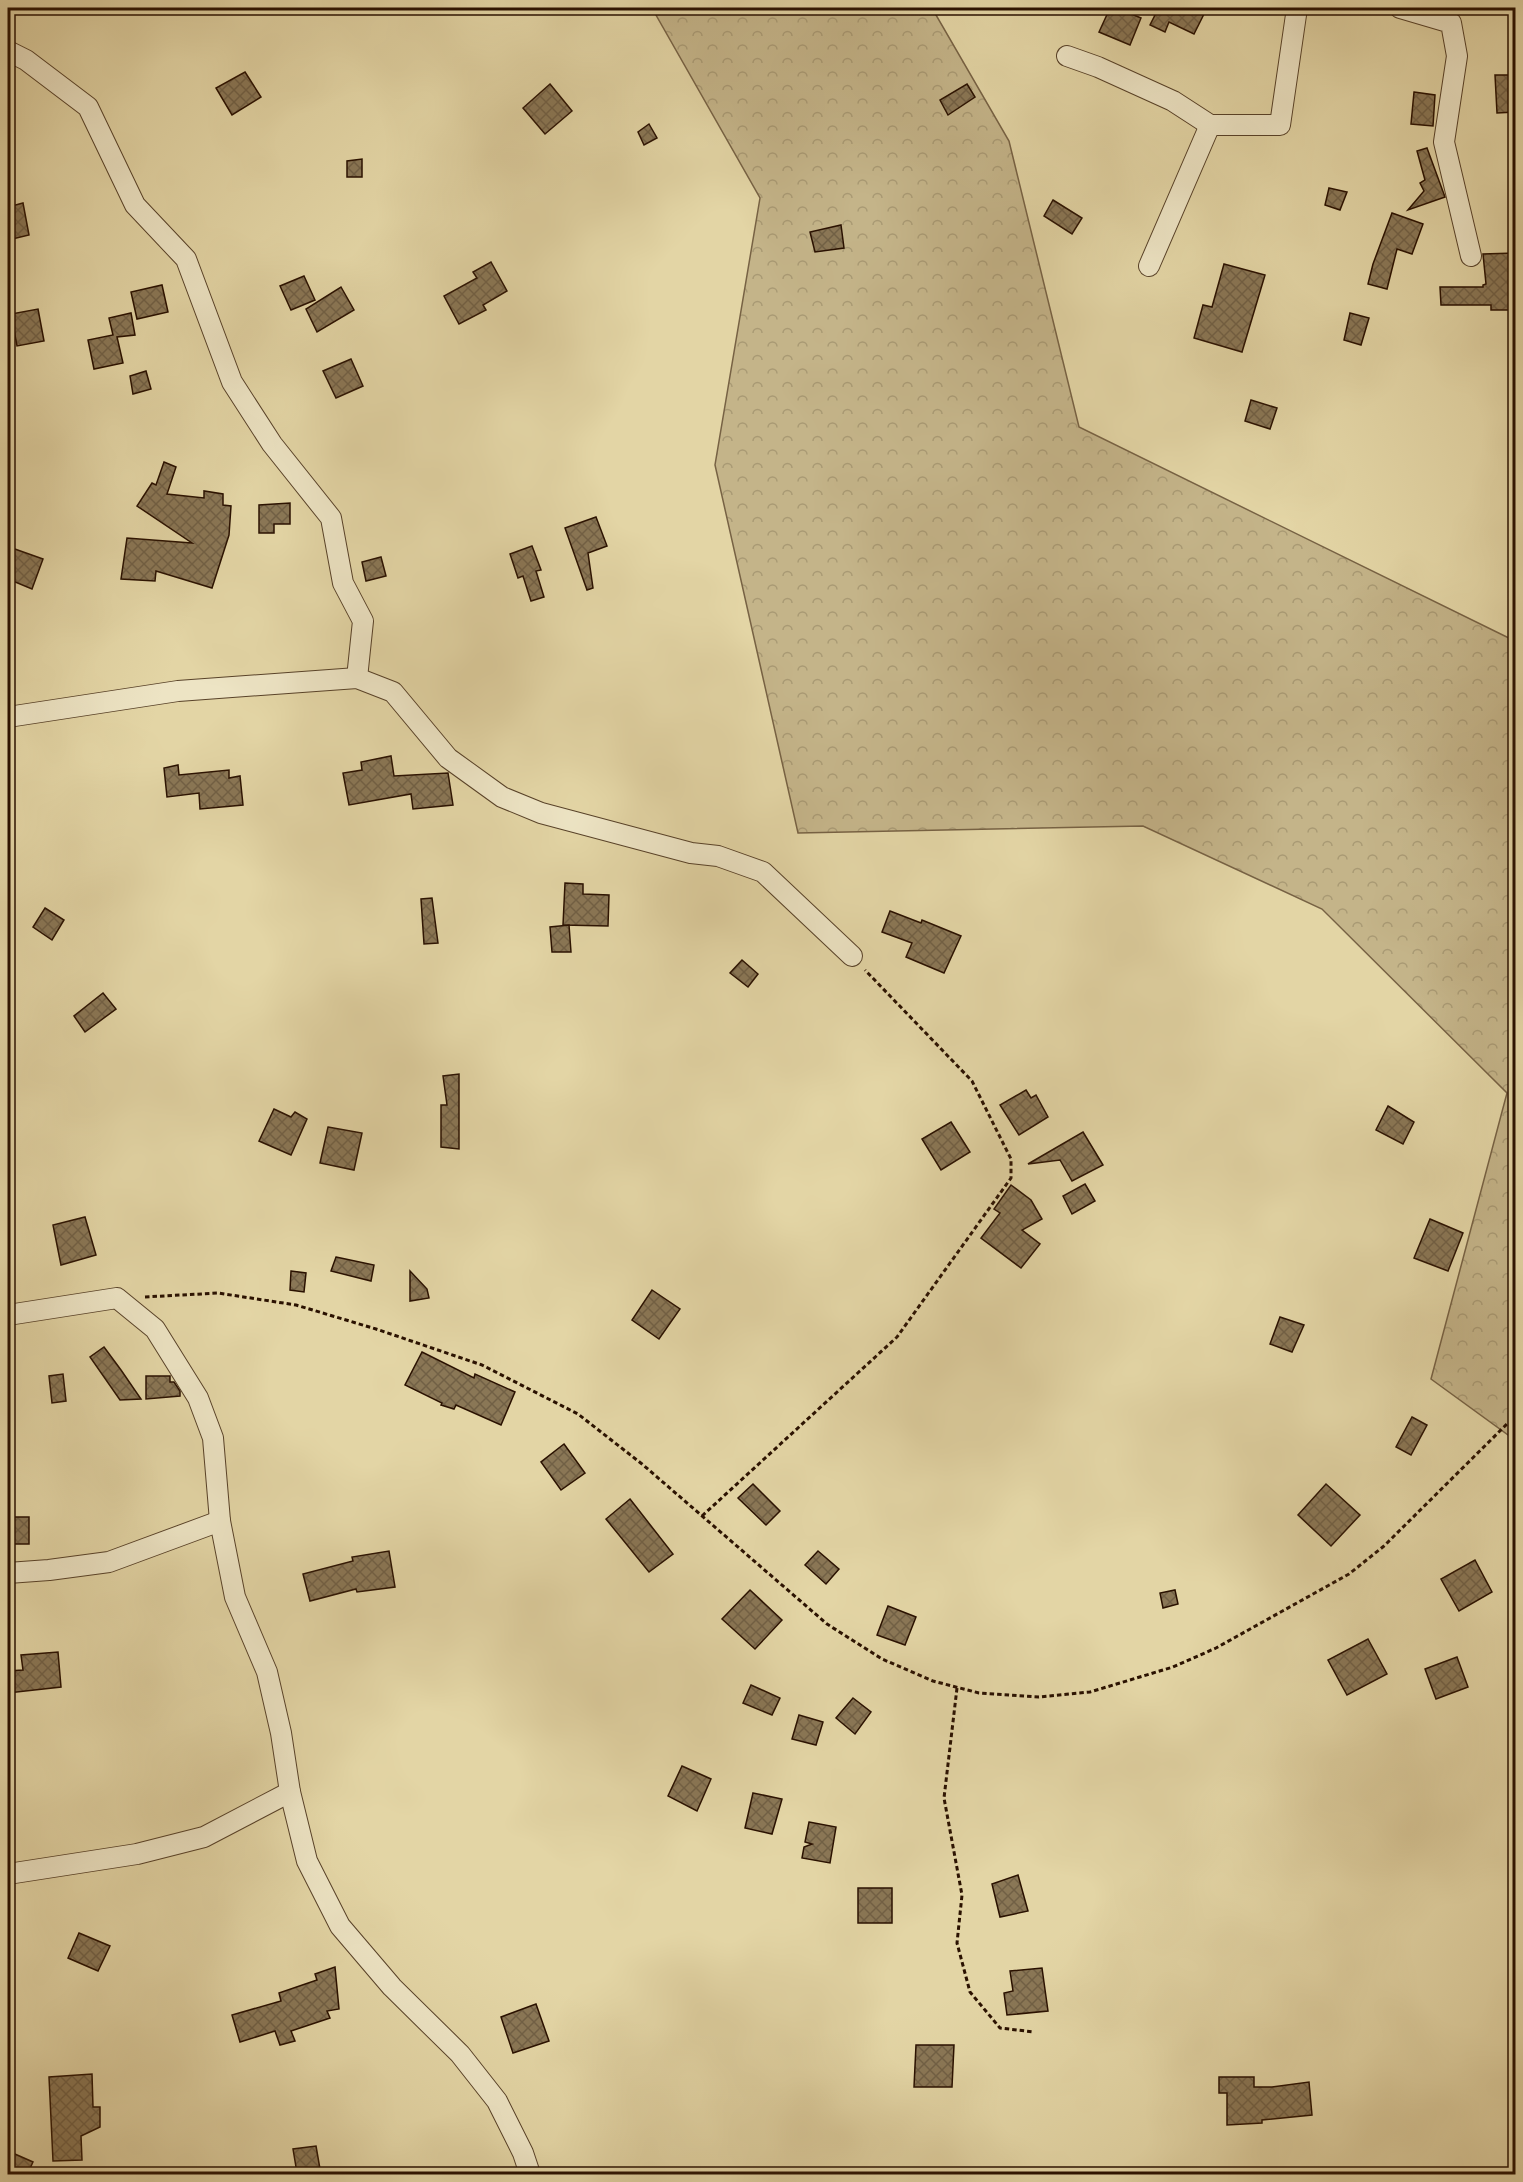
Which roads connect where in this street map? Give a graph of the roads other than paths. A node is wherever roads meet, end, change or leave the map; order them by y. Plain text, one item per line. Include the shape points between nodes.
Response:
1 (1297, 8) edge
2 (1400, 8) edge
3 (8, 51) edge
4 (1067, 56) dead end
5 (1210, 124) junction
6 (1471, 256) dead end
7 (1149, 266) dead end
8 (357, 678) junction
9 (8, 717) edge
10 (852, 956) road end
11 (8, 1315) edge
12 (220, 1521) junction
13 (8, 1573) edge
14 (290, 1792) junction
15 (8, 1874) edge
16 (531, 2175) edge

1 - 5 street via 1280,124
2 - 6 street via 1451,23 1457,56 1444,142
3 - 8 street via 88,107 135,205 186,259 232,382 272,444 331,518 343,583 363,621
4 - 5 street via 1173,101
5 - 7 street
8 - 9 street via 178,691
8 - 10 street via 393,693 448,758 502,797 540,813 691,853 718,856 763,872
11 - 12 street via 117,1298 155,1329 198,1398 213,1438
12 - 13 street via 110,1562
12 - 14 street via 235,1597 267,1672
14 - 15 street via 204,1837 136,1854
14 - 16 street via 307,1861 340,1926 392,1988 460,2054 497,2101

